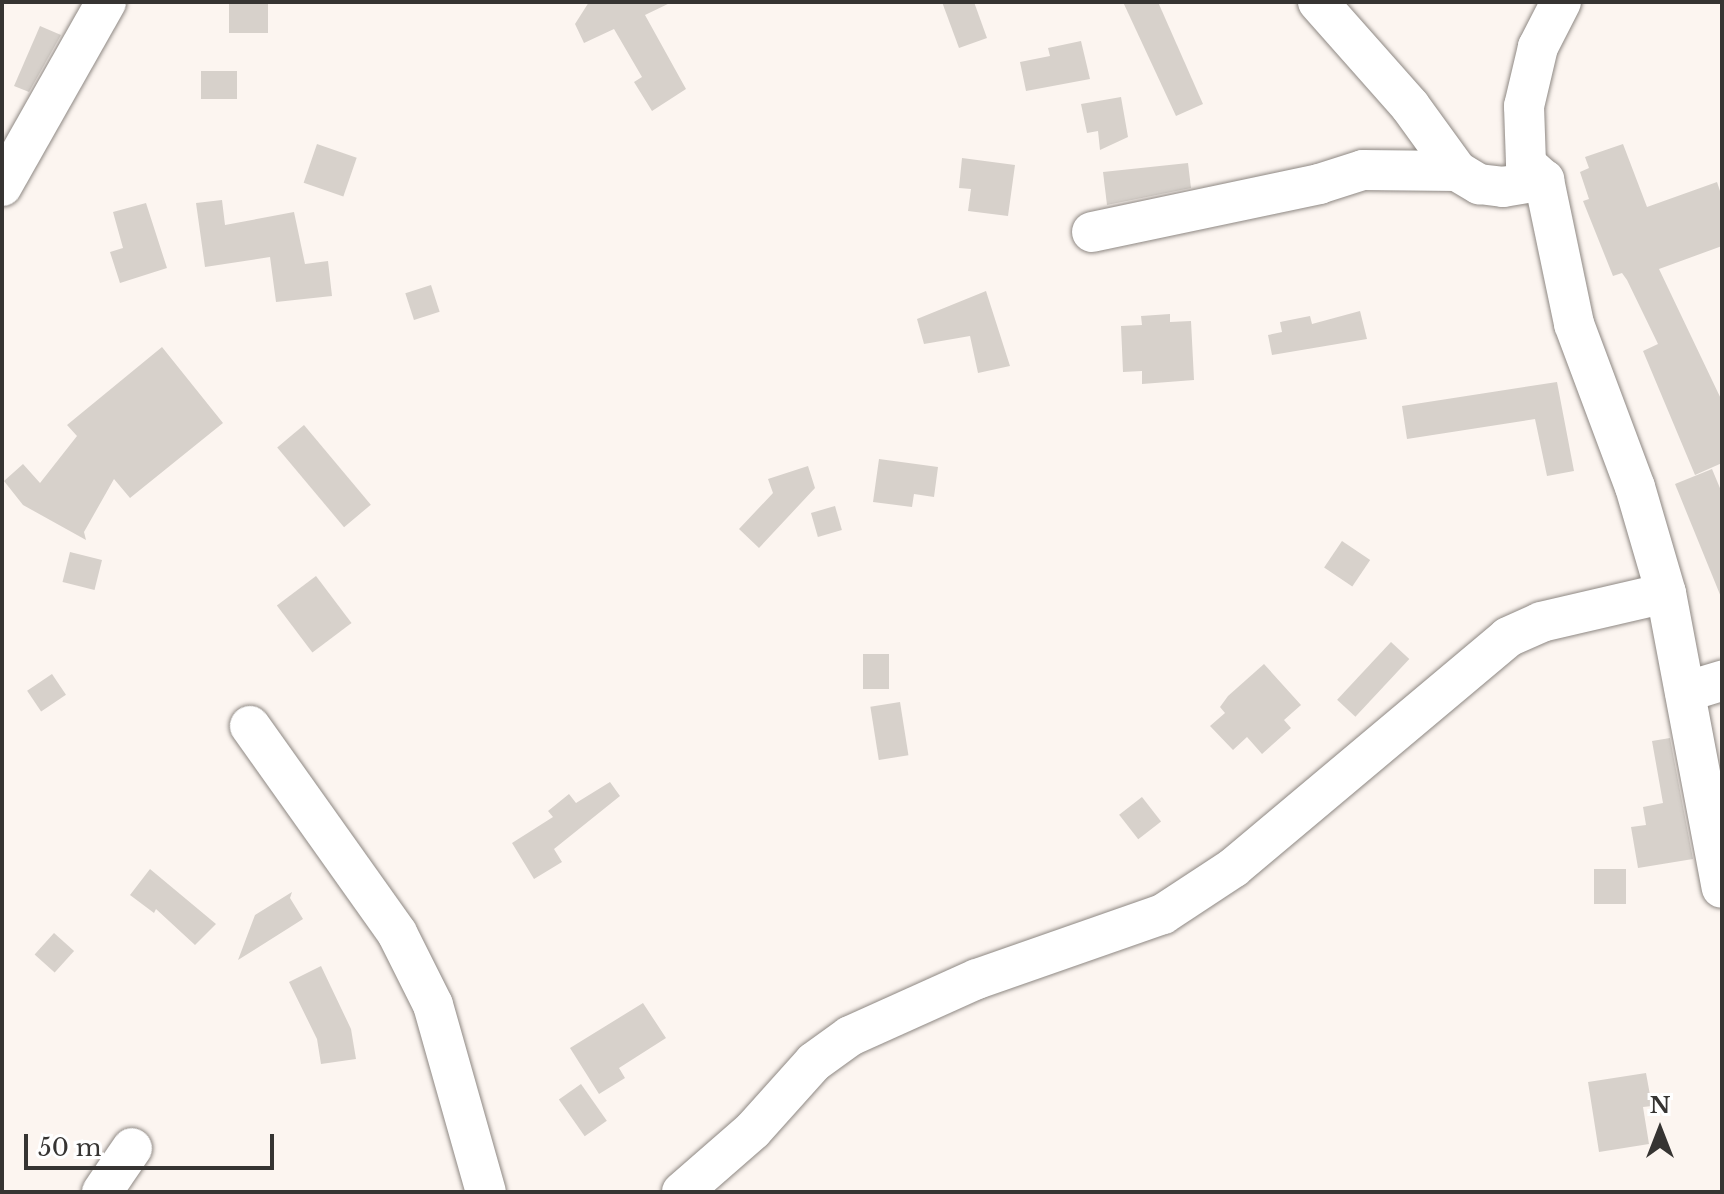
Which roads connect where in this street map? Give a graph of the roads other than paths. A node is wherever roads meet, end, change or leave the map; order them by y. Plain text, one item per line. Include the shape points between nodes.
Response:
1 (106, 2) edge
2 (1318, 2) edge
3 (1561, 2) edge
4 (1457, 171) junction
5 (1544, 180) junction
6 (2, 186) edge
7 (1092, 232) dead end
8 (1666, 593) junction
9 (1703, 687) edge
10 (250, 726) dead end
11 (1722, 888) edge
12 (132, 1148) dead end
13 (102, 1192) edge
14 (486, 1192) edge
15 (682, 1192) edge

1 - 6 street
2 - 4 street via 1410,106
3 - 5 street via 1538,47 1524,106 1526,164
4 - 5 street via 1479,184 1503,187
4 - 7 street via 1363,170
5 - 8 street via 1574,324 1635,487
8 - 9 street
8 - 15 street via 1541,622 1508,637 1233,868 1163,914 977,979 850,1036 814,1062 753,1130
9 - 11 street
10 - 14 street via 397,933 433,1005
12 - 13 street

